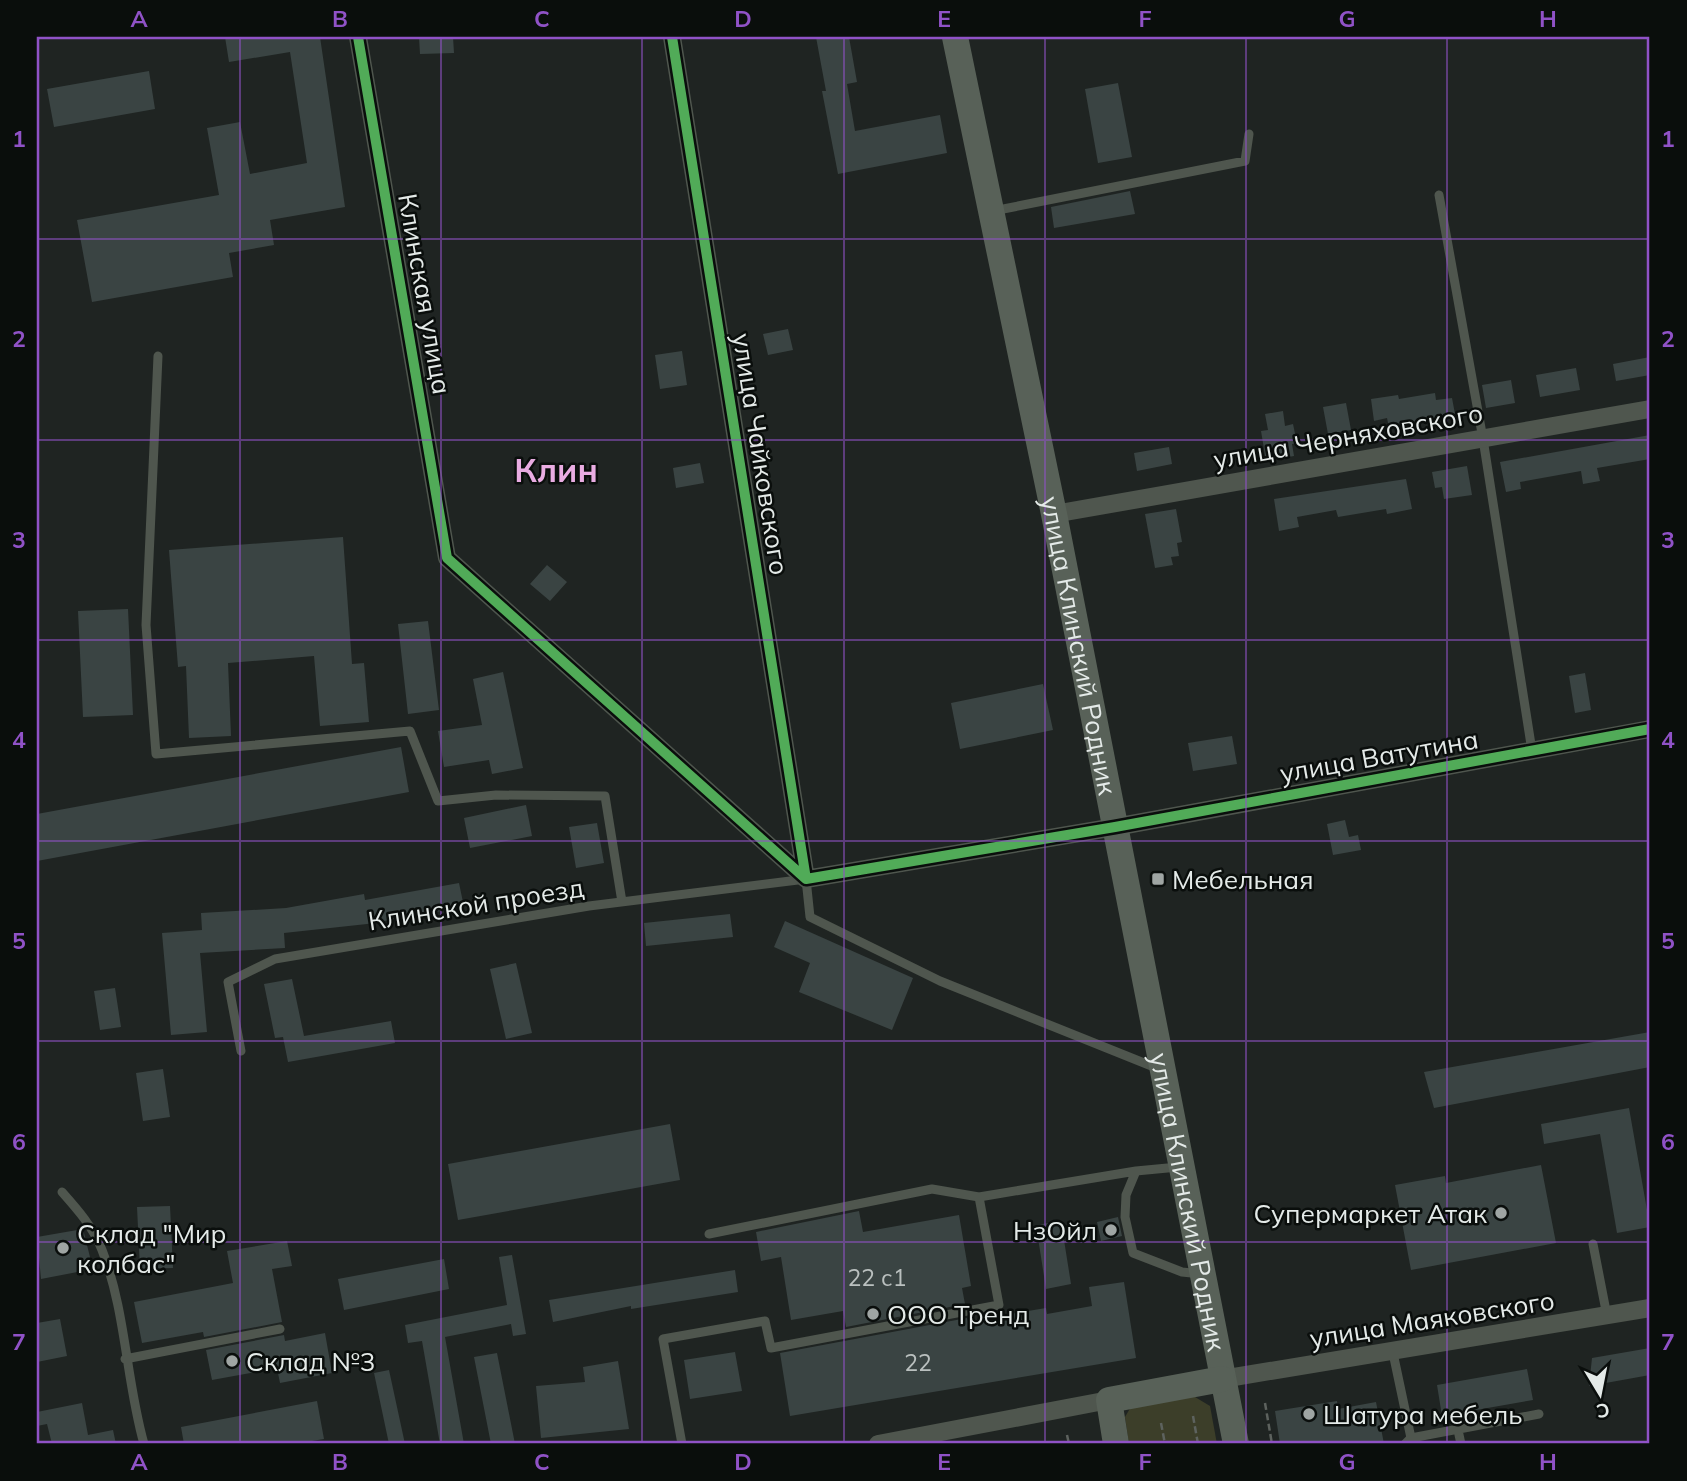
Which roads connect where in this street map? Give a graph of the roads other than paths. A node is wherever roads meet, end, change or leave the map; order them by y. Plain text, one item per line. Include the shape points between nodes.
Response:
1 (358, 37) edge
2 (671, 37) edge
3 (955, 37) edge
4 (1249, 134) dead end
5 (1439, 195) dead end
6 (992, 212) junction
7 (158, 356) dead end
8 (1650, 409) edge
9 (1483, 439) junction
10 (1054, 514) junction
11 (1650, 729) edge
12 (1532, 751) junction
13 (1115, 827) junction
14 (806, 879) junction
15 (622, 902) junction
16 (241, 1051) dead end
17 (1161, 1070) junction
18 (1180, 1167) junction
19 (1136, 1171) junction
20 (62, 1192) dead end
21 (978, 1197) junction
22 (709, 1234) dead end
23 (1593, 1244) dead end
24 (1201, 1274) junction
25 (1650, 1308) edge
26 (1607, 1316) junction
27 (280, 1329) dead end
28 (1393, 1353) junction
29 (125, 1359) junction
30 (1222, 1379) junction
31 (1108, 1400) junction
32 (1539, 1414) dead end
33 (1458, 1430) junction
34 (1408, 1441) edge
35 (144, 1444) edge
36 (682, 1444) edge
37 (878, 1444) edge
38 (1116, 1444) edge
39 (1236, 1444) edge
40 (1461, 1444) edge

1 - 14 street, Клинская улица via 447,558
2 - 14 street, улица Чайковского
3 - 6 main road, улица Клинский Родник
4 - 6 lane via 1245,161
5 - 9 lane
6 - 10 main road, улица Клинский Родник
7 - 15 lane via 146,625 156,754 410,731 438,800 496,795 605,796
8 - 9 street, улица Черняховского
9 - 10 street, улица Черняховского
9 - 12 lane
10 - 13 main road, улица Клинский Родник
11 - 12 street, улица Ватутина
12 - 13 street, улица Ватутина
13 - 14 street, улица Ватутина
13 - 17 main road, улица Клинский Родник
14 - 15 lane, Клинской проезд
14 - 17 lane via 810,917 940,981
15 - 16 lane, Клинской проезд via 275,959 228,982
17 - 18 main road, улица Клинский Родник
18 - 19 lane
18 - 24 main road, улица Клинский Родник
19 - 21 lane
19 - 24 lane via 1126,1195 1125,1217 1133,1253 1182,1272
20 - 29 lane via 84,1216 102,1248 116,1296
21 - 22 lane via 932,1189
21 - 36 lane via 999,1305 771,1348 765,1321 663,1339
23 - 26 lane
24 - 30 main road, улица Клинский Родник
25 - 26 street, улица Маяковского
26 - 28 street, улица Маяковского
27 - 29 lane
28 - 30 street, улица Маяковского
28 - 34 lane
29 - 35 lane
30 - 31 main road
30 - 39 main road, улица Клинский Родник
31 - 37 street
31 - 38 main road
32 - 33 lane
33 - 34 lane
33 - 40 lane

